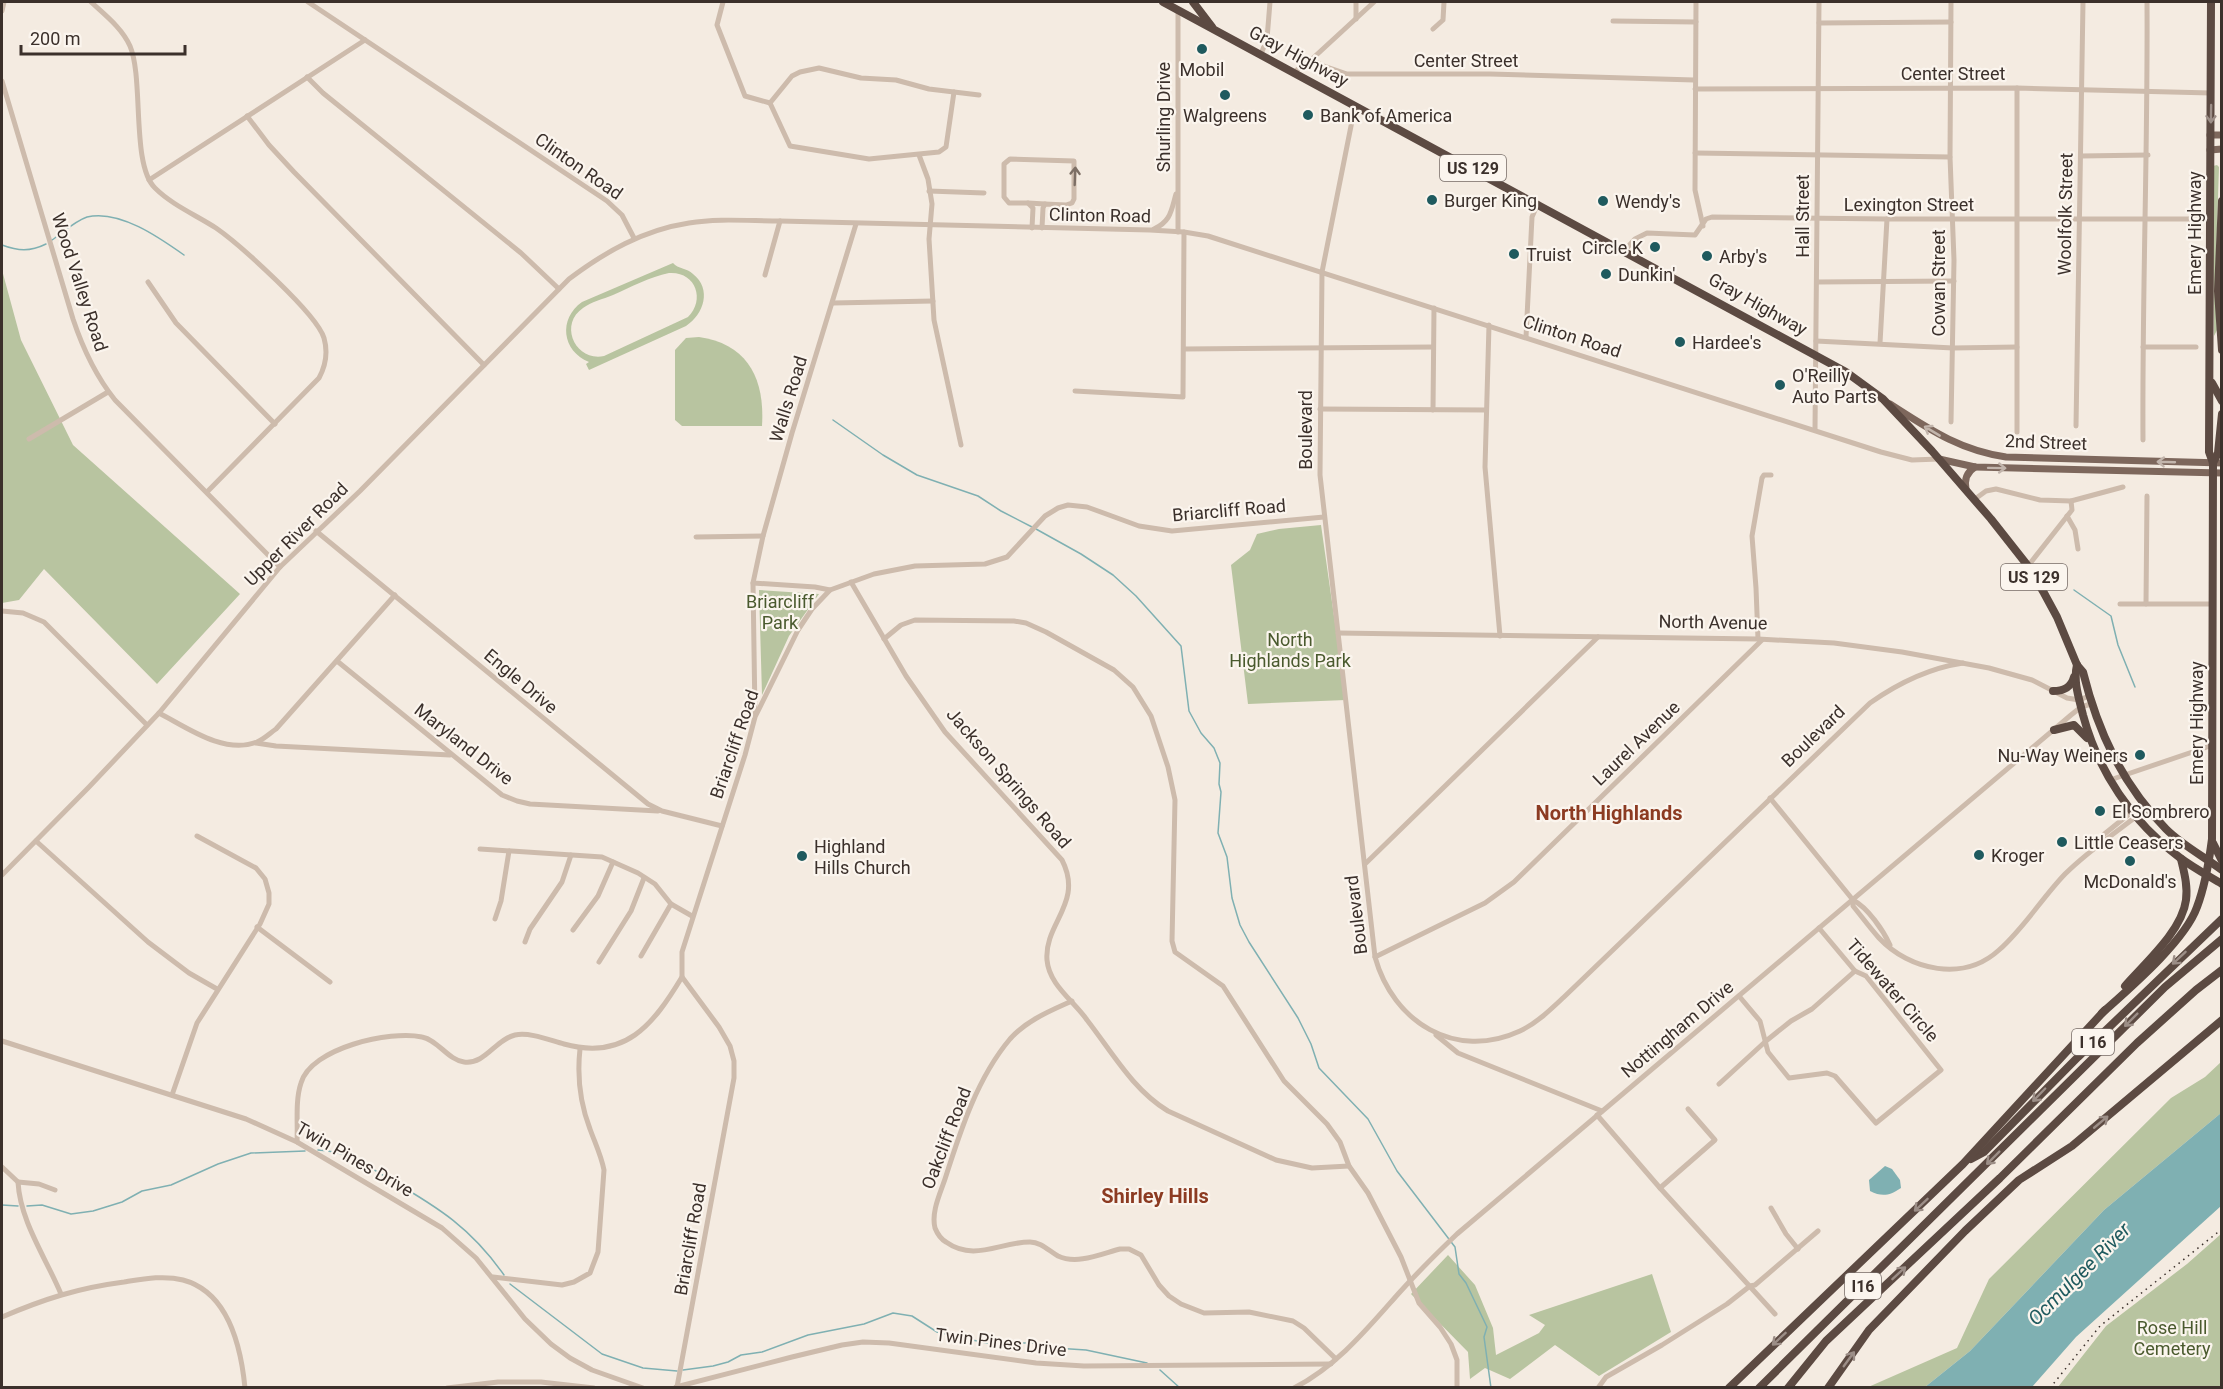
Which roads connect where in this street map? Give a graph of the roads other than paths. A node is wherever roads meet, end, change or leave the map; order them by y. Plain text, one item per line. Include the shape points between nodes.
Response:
1 (4, 2) edge
2 (91, 2) edge
3 (308, 2) edge
4 (723, 2) edge
5 (1163, 2) edge
6 (1193, 2) edge
7 (1270, 2) edge
8 (1356, 2) edge
9 (1374, 2) edge
10 (1444, 2) edge
11 (1696, 2) edge
12 (1819, 2) edge
13 (1951, 2) edge
14 (2083, 2) edge
15 (2147, 2) edge
16 (2211, 2) edge
17 (1179, 6) edge
18 (2, 11) edge
19 (1356, 19) junction
20 (1613, 21) dead end
21 (1696, 22) junction
22 (1819, 22) junction
23 (1951, 22) junction
24 (1213, 28) junction
25 (1433, 29) dead end
26 (365, 40) junction
27 (1261, 54) junction
28 (1312, 59) junction
29 (1294, 72) junction
30 (307, 77) junction
31 (1694, 80) junction
32 (2, 81) edge
33 (1950, 87) junction
34 (1818, 88) junction
35 (2017, 88) junction
36 (2081, 88) junction
37 (1695, 89) junction
38 (2149, 91) junction
39 (954, 92) junction
40 (2211, 93) junction
41 (979, 95) dead end
42 (770, 103) junction
43 (1358, 106) junction
44 (247, 116) junction
45 (2210, 135) junction
46 (2222, 135) edge
47 (2222, 149) edge
48 (2210, 150) junction
49 (1695, 153) junction
50 (919, 155) junction
51 (2148, 155) junction
52 (1818, 156) junction
53 (2081, 156) junction
54 (1950, 157) junction
55 (149, 180) junction
56 (1178, 186) junction
57 (929, 191) junction
58 (984, 193) dead end
59 (2222, 201) edge
60 (1028, 203) junction
61 (1046, 204) junction
62 (1538, 204) junction
63 (2017, 218) junction
64 (2081, 218) junction
65 (1817, 219) junction
66 (1887, 219) junction
67 (1953, 219) junction
68 (2147, 219) junction
69 (2211, 219) junction
70 (780, 221) junction
71 (856, 224) junction
72 (929, 226) junction
73 (1703, 226) junction
74 (1032, 228) junction
75 (1042, 228) junction
76 (1150, 230) junction
77 (1181, 232) junction
78 (634, 238) junction
79 (1624, 251) junction
80 (1323, 272) junction
81 (765, 275) dead end
82 (1885, 281) junction
83 (1954, 281) junction
84 (148, 282) dead end
85 (1817, 282) junction
86 (559, 289) junction
87 (2218, 291) junction
88 (933, 301) junction
89 (833, 303) junction
90 (1434, 308) junction
91 (2222, 310) edge
92 (1489, 325) junction
93 (1526, 337) junction
94 (1816, 341) junction
95 (1881, 343) junction
96 (1433, 347) junction
97 (2017, 347) junction
98 (2143, 347) junction
99 (2196, 347) dead end
100 (1953, 348) junction
101 (1184, 349) junction
102 (1321, 349) junction
103 (2222, 350) edge
104 (1815, 355) junction
105 (484, 365) junction
106 (2210, 380) junction
107 (1075, 391) dead end
108 (108, 392) junction
109 (1883, 399) junction
110 (2222, 401) edge
111 (1320, 409) junction
112 (1433, 410) junction
113 (1486, 410) junction
114 (2222, 414) edge
115 (1951, 422) dead end
116 (275, 424) junction
117 (2076, 426) dead end
118 (1815, 430) junction
119 (2017, 432) dead end
120 (29, 439) dead end
121 (2143, 440) dead end
122 (960, 445) dead end
123 (1939, 459) junction
124 (1975, 467) junction
125 (2217, 468) edge
126 (1771, 475) dead end
127 (2123, 487) dead end
128 (1966, 489) junction
129 (207, 492) junction
130 (2147, 496) dead end
131 (1975, 499) junction
132 (2072, 501) junction
133 (2067, 516) junction
134 (1324, 517) junction
135 (316, 531) junction
136 (763, 536) junction
137 (696, 537) dead end
138 (2078, 549) dead end
139 (2028, 566) junction
140 (280, 567) junction
141 (851, 582) junction
142 (753, 583) junction
143 (830, 590) junction
144 (395, 595) junction
145 (2120, 603) dead end
146 (2146, 604) junction
147 (2213, 604) junction
148 (2, 611) edge
149 (1338, 633) junction
150 (1500, 636) junction
151 (1598, 637) junction
152 (884, 639) junction
153 (1760, 640) junction
154 (337, 661) junction
155 (1963, 663) junction
156 (2077, 665) junction
157 (2074, 677) junction
158 (2053, 691) junction
159 (2090, 700) junction
160 (2080, 703) junction
161 (159, 713) junction
162 (755, 717) junction
163 (147, 725) junction
164 (2054, 730) junction
165 (256, 742) junction
166 (2213, 746) junction
167 (2094, 749) junction
168 (451, 755) junction
169 (2124, 775) junction
170 (2110, 780) junction
171 (1770, 798) junction
172 (2144, 802) junction
173 (662, 811) junction
174 (2134, 813) junction
175 (722, 826) junction
176 (197, 837) dead end
177 (2212, 839) junction
178 (36, 841) junction
179 (480, 849) dead end
180 (509, 851) junction
181 (571, 855) junction
182 (2181, 859) junction
183 (2210, 861) junction
184 (2222, 861) edge
185 (612, 862) junction
186 (1365, 864) junction
187 (2222, 870) edge
188 (2205, 874) junction
189 (2, 875) edge
190 (644, 878) junction
191 (2222, 884) edge
192 (1853, 900) junction
193 (671, 904) junction
194 (692, 916) junction
195 (2222, 918) edge
196 (495, 919) dead end
197 (257, 927) junction
198 (1820, 928) junction
199 (573, 930) dead end
200 (2222, 939) edge
201 (525, 942) dead end
202 (641, 956) dead end
203 (1375, 957) junction
204 (599, 962) dead end
205 (2222, 970) edge
206 (1855, 971) junction
207 (682, 977) junction
208 (330, 982) dead end
209 (217, 989) junction
210 (1739, 996) junction
211 (1072, 1001) junction
212 (2102, 1012) junction
213 (2222, 1020) edge
214 (1436, 1034) junction
215 (2, 1041) edge
216 (1766, 1041) junction
217 (580, 1049) junction
218 (1719, 1084) dead end
219 (172, 1095) junction
220 (1688, 1109) dead end
221 (1600, 1113) junction
222 (297, 1142) junction
223 (1963, 1164) junction
224 (1349, 1166) junction
225 (2, 1167) edge
226 (18, 1182) junction
227 (1967, 1184) joint
228 (1659, 1188) junction
229 (55, 1190) dead end
230 (1771, 1208) dead end
231 (1818, 1231) dead end
232 (1798, 1249) junction
233 (494, 1277) junction
234 (1412, 1279) junction
235 (1750, 1286) junction
236 (61, 1294) junction
237 (1775, 1314) dead end
238 (2, 1317) edge
239 (1336, 1359) junction
240 (1331, 1364) junction
241 (1304, 1386) edge
242 (676, 1387) edge
243 (245, 1388) edge
244 (447, 1388) edge
245 (594, 1388) edge
246 (643, 1388) edge
247 (1293, 1388) edge
248 (1457, 1388) edge
249 (1598, 1388) edge
250 (1729, 1388) edge
251 (1759, 1388) edge
252 (1788, 1388) edge
253 (1828, 1388) edge

1 - 18 street
2 - 55 street via 121,30 130,47 143,161
3 - 26 street, Clinton Road
4 - 42 street via 717,25 745,96
5 - 17 highway, Gray Highway / US 129
6 - 24 highway
7 - 27 street
8 - 19 street
9 - 19 street
10 - 25 street via 1443,20
11 - 21 street
12 - 22 street, Hall Street
13 - 23 street, Cowan Street
14 - 36 street, Woolfolk Street
15 - 38 street
16 - 40 highway, Emery Highway
17 - 24 highway, Gray Highway / US 129
17 - 56 street, Shurling Drive
19 - 28 street
20 - 21 street
21 - 31 street
22 - 23 street
22 - 34 street, Hall Street
23 - 33 street, Cowan Street
24 - 27 highway, Gray Highway / US 129
26 - 30 street
26 - 78 street, Clinton Road via 606,201 622,215
27 - 29 highway, Gray Highway / US 129
28 - 29 street
28 - 31 street, Center Street via 1347,74
29 - 43 highway, Gray Highway / US 129
30 - 44 street
30 - 86 street via 521,253
31 - 37 street
32 - 108 street, Wood Valley Road via 80,342
33 - 34 street, Center Street
33 - 35 street, Center Street
33 - 54 street, Cowan Street
34 - 37 street, Center Street
34 - 52 street, Hall Street
35 - 36 street, Center Street
35 - 63 street
36 - 38 street, Center Street
36 - 53 street, Woolfolk Street
37 - 49 street
38 - 40 street, Center Street
38 - 51 street
39 - 41 street
39 - 42 street via 819,68 792,76
39 - 50 street via 946,147
40 -> 45 highway, Emery Highway
42 - 50 street via 790,146 869,159
43 - 62 highway, Gray Highway / US 129
43 - 80 street, Boulevard
44 - 55 street
44 - 105 street via 281,159
45 - 46 main road
45 - 48 highway, Emery Highway
47 - 48 main road
48 - 69 highway, Emery Highway
49 - 52 street
49 - 73 street via 1695,190
50 - 57 street
51 - 53 street
51 - 68 street
52 - 54 street
52 - 65 street, Hall Street
53 - 64 street, Woolfolk Street
54 - 67 street, Cowan Street
55 - 116 street via 161,193 246,251 322,331 326,356 319,378
56 - 76 street via 1169,217
56 - 77 street, Shurling Drive
57 - 58 street
57 - 72 street
59 - 87 highway, Emery Highway
60 - 61 street
61 -> 60 street via 1072,203 1074,161 1007,160 1005,201
60 - 74 street via 1033,208
61 - 75 street via 1042,208
62 - 79 highway, Gray Highway / US 129
62 - 93 street via 1532,217
63 - 64 street, Lexington Street
63 - 67 street, Lexington Street
63 - 97 street
64 - 68 street, Lexington Street
64 - 117 street, Woolfolk Street
65 - 66 street, Lexington Street
65 - 73 street, Lexington Street via 1712,217
65 - 85 street, Hall Street
66 - 67 street, Lexington Street
66 - 82 street
67 - 83 street, Cowan Street
68 - 69 street, Lexington Street
68 - 98 street
69 - 106 highway, Emery Highway
70 - 71 street, Clinton Road
70 - 78 street, Clinton Road via 690,222
70 - 81 street
71 - 72 street, Clinton Road
71 - 89 street, Walls Road
72 - 74 street, Clinton Road
72 - 88 street
73 - 79 street, Lexington Street via 1695,235 1641,234
74 - 75 street, Clinton Road
75 - 76 street, Clinton Road
76 - 77 street, Clinton Road
77 - 80 street, Clinton Road via 1216,237
77 - 101 street, Shurling Drive
78 - 86 street, Upper River Road via 593,261
79 - 104 highway, Gray Highway / US 129
80 - 90 street, Clinton Road
80 - 102 street, Boulevard
82 - 83 street
82 - 85 street
82 - 95 street
83 - 100 street, Cowan Street
84 - 116 street via 176,323
85 - 94 street, Hall Street
86 - 105 street, Upper River Road
87 - 91 highway
87 - 103 highway, Emery Highway
88 - 89 street
88 - 122 street
89 - 136 street, Walls Road
90 - 92 street, Clinton Road
90 - 96 street
92 - 93 street, Clinton Road
92 - 113 street
93 - 118 street, Clinton Road
94 - 95 street
94 - 104 street, Hall Street
95 - 100 street
96 - 102 street
96 - 112 street
97 - 100 street
97 - 119 street
98 - 99 street
98 - 121 street
100 - 115 street, Cowan Street
101 - 102 street
101 - 107 street, Shurling Drive via 1183,397
102 - 111 street, Boulevard
104 - 109 highway, Gray Highway / US 129
104 - 118 street, Hall Street
105 - 135 street, Upper River Road
106 - 110 highway
106 - 125 highway, Emery Highway via 2209,452
108 - 120 street
108 - 129 street, Wood Valley Road
109 - 123 highway, Gray Highway / US 129
125 -> 109 main road, 2nd Street via 1989,454 1953,442
111 - 112 street
111 - 134 street, Boulevard
112 - 113 street
113 - 150 street via 1485,467
114 - 125 highway, Emery Highway
116 - 129 street
118 - 123 street, Clinton Road via 1901,458
123 - 124 main road, 2nd Street
123 - 128 highway, Gray Highway / US 129
124 -> 125 main road, 2nd Street
124 - 128 main road via 1966,477
125 - 147 highway, Emery Highway
126 - 153 street via 1762,478 1752,536
127 - 132 street
128 - 131 highway, Gray Highway / US 129
129 - 140 street, Wood Valley Road
130 - 146 street
131 - 132 street via 1996,489 2040,500
131 - 139 highway, Gray Highway / US 129
132 - 133 street
133 - 138 street via 2075,530
133 - 139 street
134 - 141 street, Briarcliff Road via 1172,531 1138,526 1077,505 1058,508 1045,516 1007,557 994,563 901,567
134 - 149 street, Boulevard
135 - 140 street, Upper River Road
135 - 144 street, Engle Drive
136 - 137 street
136 - 142 street, Walls Road
139 - 156 highway, Gray Highway / US 129 via 2057,617
140 - 161 street, Upper River Road
141 - 143 street, Briarcliff Road
141 - 152 street, Jackson Springs Road
142 - 143 street
142 - 162 street, Walls Road
143 - 162 street, Briarcliff Road via 798,630
144 - 154 street
144 - 173 street, Engle Drive via 648,804
145 - 146 street
146 - 147 street
147 - 166 highway, Emery Highway
148 - 163 street via 23,613 44,622
149 - 150 street, North Avenue
149 - 186 street, Boulevard
150 - 151 street, North Avenue
151 - 153 street, North Avenue
151 - 186 street
152 - 211 street, Jackson Springs Road via 945,732 1052,847 1066,869 1067,899 1050,940 1047,960 1053,978
152 - 224 street via 901,625 915,620 1026,623 1104,663 1133,687 1150,716 1175,800 1175,952 1223,986 1284,1081 1334,1134
153 - 155 street, North Avenue via 1834,643
153 - 203 street, Laurel Avenue via 1514,882 1485,903
154 - 165 street via 276,729
154 - 168 street, Maryland Drive
155 - 158 street, North Avenue via 2022,676
155 - 171 street, Boulevard via 1917,677 1882,694
156 - 157 highway
156 - 159 highway, US 129 via 2083,672
157 - 158 highway via 2065,689
157 - 160 highway
158 - 160 street, North Avenue
159 - 160 street
159 - 169 highway, US 129 via 2103,737
160 - 164 street, Nottingham Drive
160 - 167 highway
161 - 163 street, Upper River Road
161 - 165 street via 218,742
162 - 175 street, Briarcliff Road
163 - 178 street, Upper River Road
164 - 167 highway via 2076,726
164 - 192 street, Nottingham Drive
165 - 168 street
166 - 169 street
166 - 177 highway, Emery Highway
167 - 170 highway
168 - 173 street, Maryland Drive via 492,789 517,801
169 - 170 street
169 - 172 highway, US 129
170 - 174 highway
171 - 192 street
171 - 214 street, Boulevard via 1535,1022 1514,1034 1489,1040 1462,1040
172 - 174 street
172 - 183 highway, US 129 via 2168,831
173 - 175 street, Engle Drive
174 - 182 highway
174 - 192 street via 2066,874 2002,947 1980,963 1958,969 1935,969 1920,964 1891,947
175 - 194 street, Briarcliff Road
176 - 197 street via 247,862 262,874 269,904
177 - 183 highway, Emery Highway
177 - 184 highway
178 - 189 street, Upper River Road
178 - 209 street via 148,942 195,978
179 - 180 street
180 - 181 street
180 - 196 street
181 - 185 street via 602,857
181 - 201 street via 561,882
182 - 188 highway
182 - 212 highway via 2187,897 2183,914
183 - 187 highway, US 129
183 - 188 highway, Emery Highway
185 - 190 street
185 - 199 street via 598,896
186 - 203 street, Boulevard
188 - 191 highway
188 - 212 highway, Emery Highway via 2197,908 2173,943 2130,989
190 - 193 street via 656,885
190 - 204 street via 631,911
192 - 198 street, Nottingham Drive
193 - 194 street
193 - 202 street
194 - 207 street, Briarcliff Road via 682,952
195 -> 223 highway, I 16 via 1984,1152
197 - 208 street
197 - 209 street
198 - 206 street, Tidewater Circle
198 - 210 street, Nottingham Drive
200 -> 227 highway, I 16 via 2165,987
203 - 214 street, Boulevard via 1394,998 1413,1019
252 -> 205 highway, I 16 via 1826,1341 2137,1043
206 - 216 street via 1812,1009
206 - 216 street, Tidewater Circle via 1866,976 1941,1070 1876,1123 1835,1076 1827,1073 1790,1078 1768,1052
207 - 217 street via 660,1013 640,1032 611,1047
207 - 242 street, Briarcliff Road via 730,1046 734,1078
209 - 219 street via 190,1039
210 - 216 street, Tidewater Circle via 1760,1021
210 - 221 street, Nottingham Drive
211 - 224 street, Jackson Springs Road via 1143,1092 1168,1112 1276,1160 1311,1168
211 - 239 street, Oakcliff Road via 1040,1016 1011,1038 987,1075 951,1157 934,1221 939,1236 946,1243 977,1252 1031,1242 1070,1260 1129,1249 1141,1255 1159,1285 1181,1304 1204,1313 1249,1312 1293,1320
212 - 223 highway
253 -> 213 highway via 1869,1330 2019,1180 2072,1146
214 - 221 street via 1458,1053
215 - 219 street, Twin Pines Drive
216 - 218 street
217 - 222 street via 513,1035 479,1059 467,1062 456,1060 421,1036 352,1044 320,1059 304,1076 299,1094
217 - 233 street via 583,1108 604,1170 594,1267 584,1278 562,1284
219 - 222 street, Twin Pines Drive via 246,1119
220 - 228 street via 1715,1140
221 - 228 street
221 - 234 street, Nottingham Drive via 1452,1239
222 - 233 street, Twin Pines Drive via 442,1228
223 -> 250 highway, I 16
224 - 234 street via 1368,1193
225 - 226 street
226 - 229 street
226 - 236 street via 26,1217
227 - 251 highway, I16
228 - 235 street
230 - 232 street
231 - 232 street
232 - 235 street
233 - 246 street, Twin Pines Drive via 525,1319 551,1344 592,1370
234 - 239 street, Nottingham Drive via 1364,1334
234 - 248 street via 1419,1303 1451,1344 1457,1360
235 - 237 street
235 - 249 street via 1694,1326 1606,1377
236 - 238 street
236 - 243 street via 99,1284 149,1278 184,1280 195,1285 223,1309
239 - 240 street, Nottingham Drive
240 - 241 street, Nottingham Drive
240 - 242 street, Twin Pines Drive via 1084,1366 863,1342
241 - 247 street, Nottingham Drive
244 - 245 street via 542,1382

